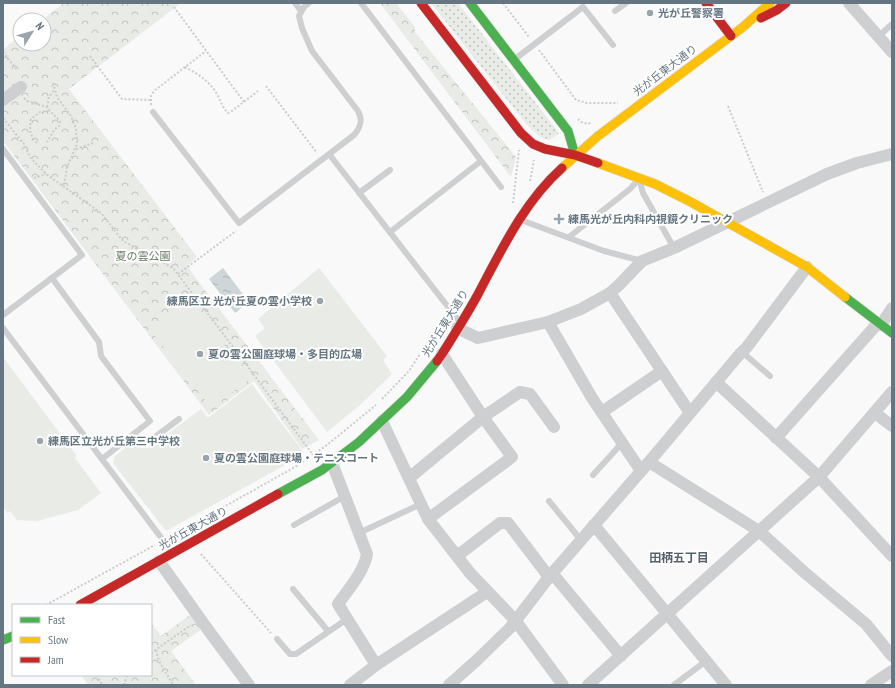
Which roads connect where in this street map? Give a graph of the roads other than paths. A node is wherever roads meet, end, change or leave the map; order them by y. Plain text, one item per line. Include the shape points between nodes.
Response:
1 (295, 3) edge
2 (309, 3) edge
3 (361, 3) edge
4 (421, 3) edge
5 (470, 3) edge
6 (626, 3) edge
7 (706, 3) edge
8 (770, 3) edge
9 (786, 3) edge
10 (849, 3) edge
11 (301, 11) junction
12 (615, 11) dead end
13 (892, 24) edge
14 (743, 27) junction
15 (731, 36) junction
16 (878, 37) junction
17 (613, 45) dead end
18 (892, 52) edge
19 (514, 60) junction
20 (19, 88) road end
21 (3, 100) edge
22 (153, 112) road end
23 (3, 149) edge
24 (329, 154) junction
25 (892, 154) edge
26 (575, 156) junction
27 (481, 162) junction
28 (390, 170) dead end
29 (639, 178) junction
30 (501, 187) dead end
31 (359, 194) junction
32 (519, 219) junction
33 (727, 222) junction
34 (390, 232) junction
35 (569, 237) junction
36 (674, 248) junction
37 (642, 261) junction
38 (807, 267) junction
39 (52, 278) junction
40 (610, 293) junction
41 (892, 308) edge
42 (3, 315) edge
43 (548, 322) junction
44 (880, 324) junction
45 (458, 325) junction
46 (3, 328) edge
47 (892, 333) edge
48 (742, 352) junction
49 (442, 354) junction
50 (662, 371) junction
51 (770, 376) dead end
52 (716, 382) junction
53 (892, 392) edge
54 (602, 412) junction
55 (690, 413) junction
56 (875, 413) junction
57 (483, 417) junction
58 (179, 419) dead end
59 (382, 421) junction
60 (892, 426) edge
61 (554, 427) dead end
62 (134, 434) junction
63 (776, 438) junction
64 (622, 443) junction
65 (102, 459) junction
66 (650, 462) junction
67 (332, 463) junction
68 (641, 471) junction
69 (593, 475) dead end
70 (819, 477) junction
71 (409, 478) junction
72 (345, 496) junction
73 (549, 501) dead end
74 (420, 504) junction
75 (428, 519) junction
76 (294, 525) dead end
77 (594, 525) junction
78 (760, 531) junction
79 (359, 532) junction
80 (580, 540) junction
81 (173, 553) junction
82 (456, 556) junction
83 (892, 556) edge
84 (159, 561) junction
85 (550, 575) junction
86 (293, 589) dead end
87 (487, 592) junction
88 (82, 604) edge
89 (667, 614) junction
90 (347, 619) junction
91 (515, 620) junction
92 (328, 631) junction
93 (277, 639) road end
94 (621, 656) junction
95 (892, 656) edge
96 (706, 661) junction
97 (376, 666) junction
98 (892, 671) edge
99 (353, 684) edge
100 (250, 685) edge
101 (449, 685) edge
102 (563, 685) edge
103 (588, 685) edge
104 (674, 685) edge
105 (726, 685) edge
106 (872, 685) edge

1 - 11 lane
2 - 11 lane
3 - 27 lane
4 - 26 street via 521,133 533,144
5 - 19 street
6 - 12 lane
7 - 15 street
8 - 14 street, 光が丘東大通り
9 - 14 street, 光が丘東大通り
10 - 16 street
11 - 24 lane via 298,16 312,51 362,117 360,129
13 - 16 lane
14 - 15 street, 光が丘東大通り
15 - 26 street, 光が丘東大通り
16 - 18 street
17 - 19 lane via 583,7
19 - 26 street via 568,132
20 - 21 street
22 - 24 lane via 239,223
23 - 39 lane via 82,255
24 - 31 lane
25 - 33 street via 826,174
26 - 29 street
26 - 32 street, 光が丘東大通り via 552,177
27 - 30 lane
27 - 34 lane
28 - 31 lane
29 - 33 street
29 - 35 lane via 630,189
29 - 36 lane via 643,193
31 - 34 lane
32 - 35 lane
32 - 45 street, 光が丘東大通り
33 - 36 street
33 - 38 street
34 - 45 lane
35 - 37 lane via 604,251
36 - 37 street
37 - 40 street
38 - 44 street
38 - 48 street
39 - 42 lane
39 - 62 lane via 99,342 101,356 150,421
40 - 43 street via 581,309
40 - 50 street
41 - 44 street
43 - 45 street via 478,338
43 - 54 street
44 - 47 street
44 - 63 street
45 - 49 street, 光が丘東大通り
46 - 65 lane
48 - 51 lane
48 - 52 street
49 - 57 street
49 - 59 street, 光が丘東大通り
50 - 54 street
50 - 55 street
52 - 55 street
52 - 63 street
53 - 56 street
54 - 64 street
55 - 66 street
56 - 60 street
56 - 70 street
57 - 61 street via 520,392 530,394
57 - 71 street
57 - 75 street via 512,456
58 - 62 lane via 151,440 142,441
59 - 67 street, 光が丘東大通り
59 - 71 street
62 - 65 lane
63 - 70 street
64 - 68 street
64 - 69 lane
65 - 81 lane
66 - 68 street
66 - 78 street
67 - 72 street
67 - 81 street, 光が丘東大通り via 296,486
68 - 77 street
70 - 78 street
70 - 83 street
71 - 74 street
72 - 76 lane
72 - 79 street
73 - 80 lane
74 - 75 street
74 - 79 lane
75 - 82 street
77 - 80 street
77 - 89 street
78 - 89 street
78 - 95 street via 866,624
79 - 90 street via 366,550 366,560 338,604
80 - 85 street
81 - 84 street, 光が丘東大通り
82 - 85 street via 500,523 508,523
82 - 87 street
84 - 88 street, 光が丘東大通り
84 - 100 street
85 - 91 street
85 - 94 street
86 - 92 lane
87 - 91 street
87 - 97 street
89 - 94 street
89 - 96 street
90 - 92 lane
90 - 97 street
91 - 101 street via 510,628
91 - 102 street
92 - 93 lane via 296,654 290,654
94 - 103 street
96 - 104 lane
96 - 105 street
97 - 99 street
98 - 106 street

